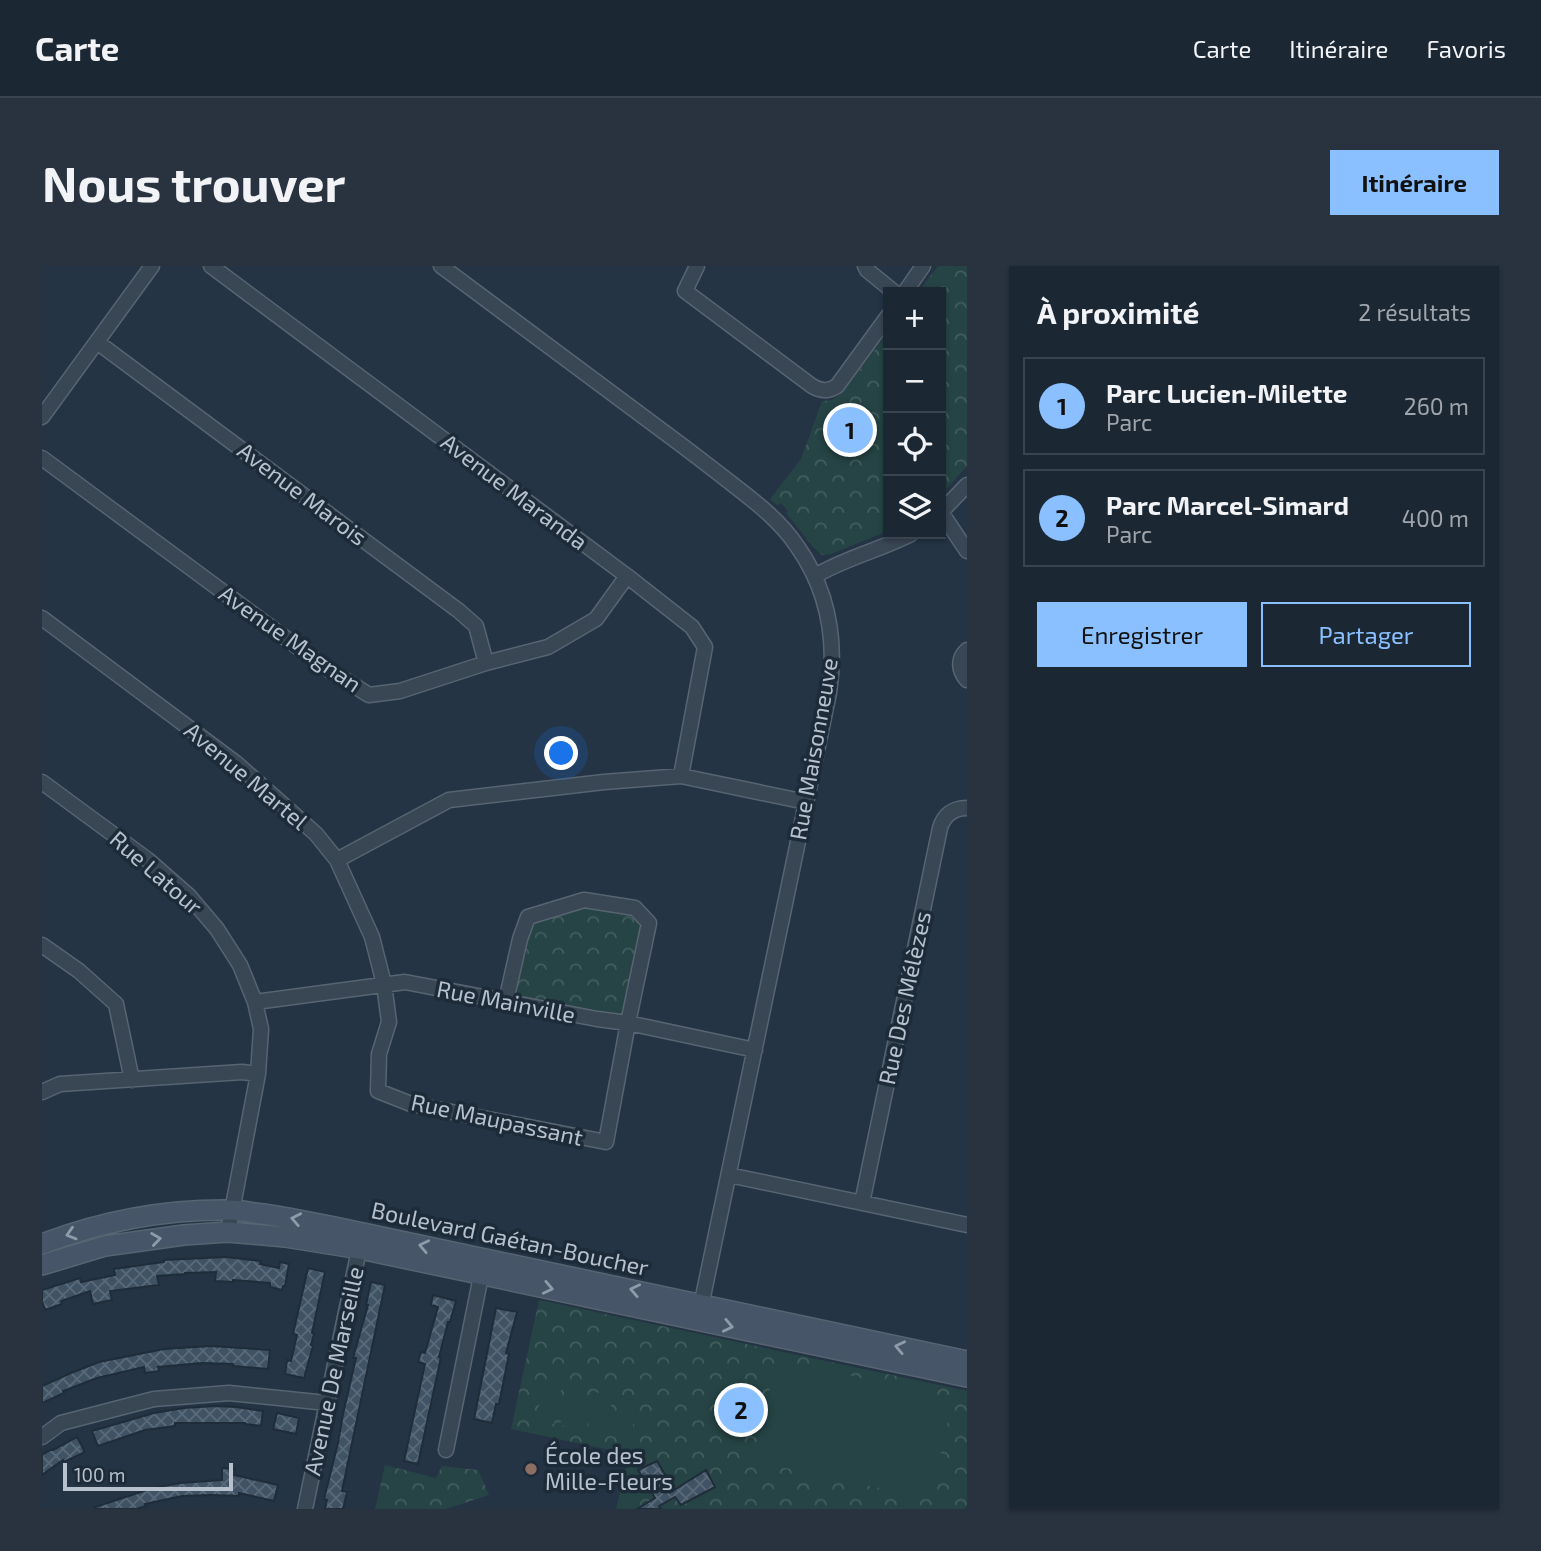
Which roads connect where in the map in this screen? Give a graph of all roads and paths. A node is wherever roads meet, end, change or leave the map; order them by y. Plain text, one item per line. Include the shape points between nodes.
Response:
1 (152, 266) edge
2 (211, 266) edge
3 (697, 266) edge
4 (865, 266) edge
5 (923, 266) edge
6 (451, 269) edge
7 (888, 287) edge
8 (908, 287) edge
9 (883, 323) edge
10 (97, 342) junction
11 (42, 417) edge
12 (42, 457) edge
13 (967, 485) edge
14 (946, 507) edge
15 (946, 520) edge
16 (901, 539) edge
17 (967, 551) edge
18 (627, 576) junction
19 (815, 576) junction
20 (42, 618) edge
21 (967, 650) edge
22 (485, 663) junction
23 (967, 680) edge
24 (681, 776) junction
25 (42, 782) edge
26 (806, 802) junction
27 (967, 808) edge
28 (337, 860) junction
29 (42, 945) edge
30 (384, 984) junction
31 (506, 1001) junction
32 (255, 1002) junction
33 (628, 1023) junction
34 (755, 1050) junction
35 (258, 1074) junction
36 (132, 1080) junction
37 (42, 1092) edge
38 (729, 1175) junction
39 (862, 1203) junction
40 (233, 1210) junction
41 (967, 1225) edge
42 (229, 1232) junction
43 (361, 1241) junction
44 (42, 1244) edge
45 (42, 1265) edge
46 (483, 1267) junction
47 (700, 1312) junction
48 (967, 1361) edge
49 (967, 1377) edge
50 (327, 1404) junction
51 (42, 1437) edge
52 (446, 1450) dead end
53 (305, 1509) edge

1 - 10 street
2 - 18 street, Avenue Maranda
3 - 9 street via 685,291 821,390 837,386
4 - 7 street
5 - 8 street
6 - 19 street, Rue Maisonneuve via 776,520
10 - 11 street
10 - 22 street, Avenue Marois via 459,611 475,626
12 - 22 street, Avenue Magnan via 369,695 400,691
13 - 14 street
15 - 17 street
16 - 19 street
18 - 22 street, Avenue Magnan via 596,619 548,646
18 - 24 street, Avenue Maranda via 692,627 705,647
19 - 26 street, Rue Maisonneuve via 832,635 832,666
20 - 28 street, Avenue Martel via 236,763 316,834
21 - 23 street via 960,665
24 - 26 street
24 - 28 street via 449,800
25 - 32 street, Rue Latour via 189,895 218,929
26 - 34 street, Rue Maisonneuve
27 - 39 street, Rue Des Mélèzes via 951,812 941,824
28 - 30 street, Avenue Martel via 372,937
29 - 36 street via 116,1004
30 - 31 street, Rue Mainville via 405,982
30 - 32 street, Rue Mainville
30 - 33 street, Rue Maupassant via 389,1023 379,1054 378,1091 411,1104 606,1142
31 - 33 street, Rue Mainville
31 - 33 street via 528,917 584,900 635,908 649,923
32 - 35 street, Rue Latour via 261,1029
33 - 34 street, Rue Mainville
34 - 38 street, Rue Maisonneuve
35 - 36 street
35 - 40 street, Rue Latour
36 - 37 street via 60,1084
38 - 39 street
38 - 47 street, Rue Maisonneuve
39 - 41 street
40 - 42 street, Rue Latour
43 -> 40 street, Boulevard Gaétan-Boucher via 288,1218
40 -> 44 street, Boulevard Gaétan-Boucher via 135,1218
42 - 43 street, Boulevard Gaétan-Boucher
45 -> 42 street, Boulevard Gaétan-Boucher via 105,1246
43 - 46 street, Boulevard Gaétan-Boucher
43 - 50 street, Avenue De Marseille
46 - 47 street, Boulevard Gaétan-Boucher
46 - 52 street
48 -> 47 street, Boulevard Gaétan-Boucher
47 -> 49 street, Boulevard Gaétan-Boucher
50 - 51 street via 229,1393 154,1399 61,1423
50 - 53 street, Avenue De Marseille

